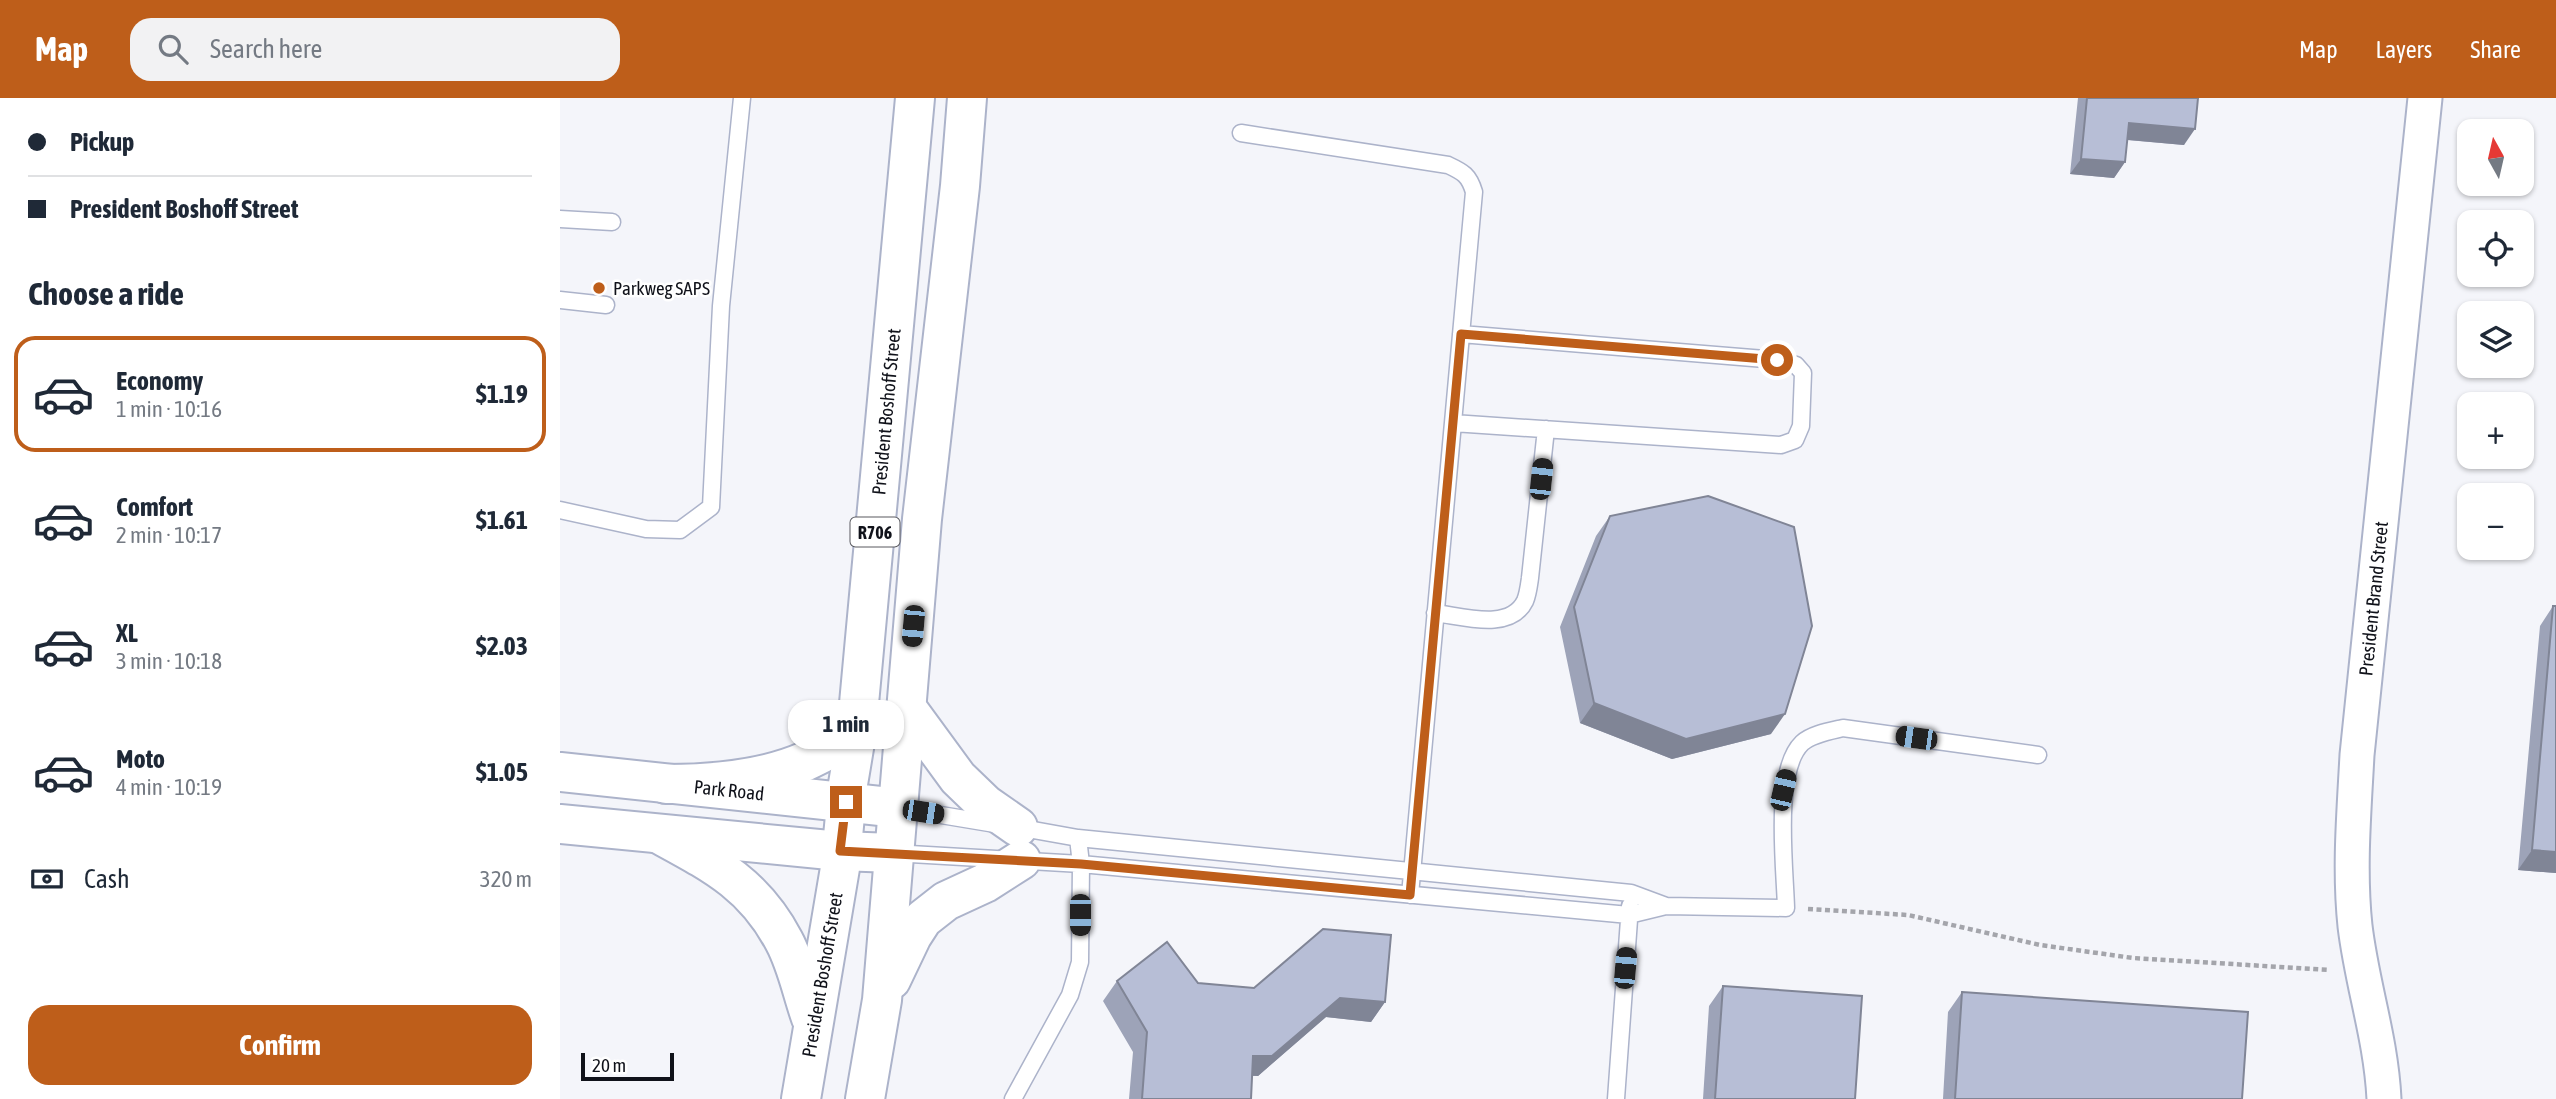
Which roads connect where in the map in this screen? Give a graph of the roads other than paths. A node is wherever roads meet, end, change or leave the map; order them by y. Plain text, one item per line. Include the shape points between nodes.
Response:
1 (742, 98) edge
2 (915, 98) edge
3 (967, 98) edge
4 (2425, 98) edge
5 (1241, 132) dead end
6 (560, 219) edge
7 (612, 222) dead end
8 (560, 300) edge
9 (606, 305) dead end
10 (1461, 334) junction
11 (1453, 423) junction
12 (1546, 429) junction
13 (560, 510) edge
14 (1435, 612) junction
15 (906, 707) junction
16 (856, 736) junction
17 (2038, 755) dead end
18 (560, 772) edge
19 (666, 784) junction
20 (846, 802) junction
21 (899, 808) junction
22 (560, 824) edge
23 (659, 834) junction
24 (1078, 838) junction
25 (1020, 844) junction
26 (840, 851) junction
27 (894, 853) junction
28 (1081, 864) junction
29 (1412, 872) junction
30 (1631, 893) junction
31 (1410, 895) junction
32 (1667, 906) junction
33 (1629, 915) junction
34 (882, 1000) junction
35 (813, 1024) junction
36 (801, 1099) edge
37 (865, 1099) edge
38 (1013, 1099) edge
39 (1616, 1099) edge
40 (2384, 1099) edge

1 - 13 lane via 720,306 711,507 680,530 646,529
2 - 16 main road, President Boshoff Street / R706
3 - 15 main road, R706
4 - 40 street, President Brand Street via 2357,755 2352,859 2355,924 2382,1061
5 - 10 lane via 1448,165 1466,173 1474,191
6 - 7 lane
8 - 9 lane
10 - 11 lane
10 - 12 lane via 1777,360 1796,365 1803,373 1801,426 1795,440 1781,445
11 - 12 lane
11 - 14 lane
12 - 14 lane via 1526,600 1517,612 1490,620
14 - 29 lane
15 - 21 main road, R706
15 - 25 main road via 958,778
16 - 19 main road via 805,762 773,772 736,780
16 - 20 main road, President Boshoff Street / R706
17 - 32 lane via 1843,728 1820,734 1803,742 1791,758 1783,790 1786,908
18 - 19 main road, Park Road
19 - 20 main road, Park Road
20 - 21 main road, Park Road
20 - 26 main road, President Boshoff Street / R706
21 - 25 lane
21 - 27 main road, R706
22 - 23 main road
23 - 26 main road
23 - 35 main road via 749,891 785,943
24 - 25 lane
24 - 28 lane
24 - 29 lane
25 - 27 lane
25 - 28 lane
25 - 34 main road via 985,883 946,901 923,919
26 - 27 main road
26 - 35 main road, President Boshoff Street / R706
27 - 34 main road, R706
28 - 31 lane
28 - 38 lane via 1080,962 1070,995
29 - 30 lane
29 - 31 lane
30 - 32 lane
30 - 33 lane
31 - 33 lane
32 - 33 lane
33 - 39 lane
34 - 37 main road, R706
35 - 36 main road, President Boshoff Street / R706

